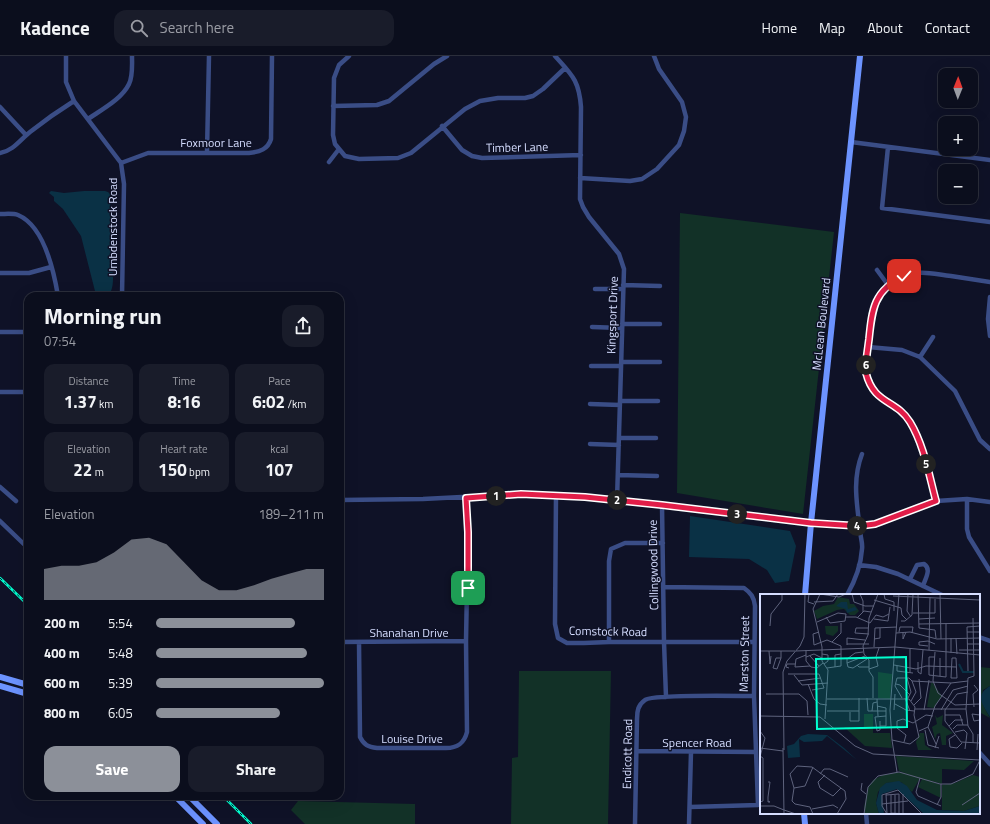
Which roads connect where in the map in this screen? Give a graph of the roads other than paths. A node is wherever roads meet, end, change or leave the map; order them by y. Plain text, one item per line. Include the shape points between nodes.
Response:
1 (66, 56) edge
2 (132, 56) edge
3 (209, 56) edge
4 (272, 56) edge
5 (349, 56) edge
6 (447, 56) edge
7 (555, 56) edge
8 (654, 56) edge
9 (860, 56) edge
10 (565, 68) junction
11 (74, 101) junction
12 (333, 106) junction
13 (0, 107) edge
14 (88, 119) junction
15 (442, 126) junction
16 (26, 135) junction
17 (851, 142) junction
18 (888, 147) junction
19 (339, 149) junction
20 (207, 152) junction
21 (0, 153) edge
22 (581, 155) junction
23 (990, 160) edge
24 (329, 162) dead end
25 (121, 163) junction
26 (580, 178) junction
27 (0, 214) edge
28 (990, 222) edge
29 (51, 267) junction
30 (877, 270) dead end
31 (0, 273) edge
32 (990, 282) edge
33 (888, 285) junction
34 (660, 286) dead end
35 (623, 287) junction
36 (595, 288) dead end
37 (57, 292) edge
38 (122, 292) edge
39 (990, 298) edge
40 (660, 324) dead end
41 (622, 326) junction
42 (592, 327) dead end
43 (0, 332) edge
44 (24, 332) edge
45 (990, 336) edge
46 (933, 337) dead end
47 (868, 347) junction
48 (920, 357) junction
49 (660, 362) dead end
50 (621, 364) junction
51 (591, 366) dead end
52 (0, 392) edge
53 (24, 392) edge
54 (658, 401) dead end
55 (620, 403) junction
56 (590, 404) dead end
57 (619, 438) junction
58 (656, 438) dead end
59 (590, 444) dead end
60 (619, 445) junction
61 (990, 449) edge
62 (862, 454) dead end
63 (618, 475) junction
64 (657, 476) dead end
65 (0, 487) edge
66 (556, 495) junction
67 (466, 498) junction
68 (967, 499) junction
69 (344, 500) edge
70 (617, 500) junction
71 (16, 501) dead end
72 (936, 501) junction
73 (990, 502) edge
74 (662, 505) junction
75 (0, 521) edge
76 (811, 523) junction
77 (859, 526) junction
78 (663, 543) junction
79 (24, 544) edge
80 (859, 564) junction
81 (990, 571) edge
82 (910, 579) junction
83 (923, 586) junction
84 (663, 587) junction
85 (805, 594) edge
86 (848, 594) edge
87 (940, 594) edge
88 (980, 637) edge
89 (990, 641) edge
90 (344, 642) edge
91 (359, 642) junction
92 (466, 642) junction
93 (609, 642) junction
94 (664, 642) junction
95 (754, 642) junction
96 (0, 677) edge
97 (24, 684) edge
98 (0, 686) edge
99 (24, 693) edge
100 (754, 696) junction
101 (666, 697) junction
102 (460, 745) joint
103 (637, 751) junction
104 (691, 752) junction
105 (756, 752) junction
106 (980, 753) edge
107 (990, 764) edge
108 (179, 800) edge
109 (193, 800) edge
110 (690, 807) junction
111 (804, 814) edge
112 (866, 814) edge
113 (203, 824) edge
114 (216, 824) edge
115 (635, 824) edge
116 (689, 824) edge
117 (805, 824) edge
118 (867, 824) edge

1 - 11 street, Umbdenstock Road via 66,82
2 - 14 street via 132,73 123,94
3 - 20 street
4 - 20 street, Foxmoor Lane via 269,144 258,152
5 - 12 street via 339,65 334,78
6 - 12 street via 389,101 377,105
7 - 10 street, Kingsport Drive
8 - 26 street via 659,69 682,102 686,117 679,145 657,169 642,179 630,181
9 - 17 main road, McLean Boulevard
10 - 15 street via 533,96 480,101
10 - 22 street, Kingsport Drive via 576,80 580,94
11 - 14 street, Umbdenstock Road
11 - 16 street
12 - 19 street via 333,135
13 - 16 street
14 - 25 street, Umbdenstock Road
15 - 19 street via 411,153 398,158 359,159 345,156
15 - 22 street, Timber Lane via 462,150 472,156 482,158
16 - 21 street via 10,150
17 - 18 street
17 - 76 main road, McLean Boulevard
18 - 23 street
18 - 28 street via 882,207
19 - 24 street
20 - 25 street, Foxmoor Lane via 148,153
22 - 26 street, Kingsport Drive
25 - 38 street, Umbdenstock Road via 124,184
26 - 35 street, Kingsport Drive via 580,199 583,207 619,254 624,270
27 - 29 street via 18,215 28,222 43,242
29 - 31 street via 29,272
29 - 37 street
30 - 33 street
32 - 33 street via 919,273 904,276
33 - 47 street via 872,310
34 - 35 street
35 - 36 street
35 - 41 street, Kingsport Drive
39 - 45 street
40 - 41 street
41 - 42 street
41 - 50 street, Kingsport Drive
43 - 44 street
46 - 48 street
47 - 48 street via 902,350
47 - 72 street via 868,382 879,397 897,408 910,422 918,438
48 - 61 street via 955,391 980,440
49 - 50 street
50 - 51 street
50 - 55 street, Kingsport Drive
52 - 53 street
54 - 55 street
55 - 56 street
55 - 57 street, Kingsport Drive
57 - 58 street
57 - 60 street, Kingsport Drive
59 - 60 street
60 - 63 street, Kingsport Drive
62 - 77 street via 858,463 855,491
63 - 64 street
63 - 70 street, Kingsport Drive
65 - 71 street
66 - 67 street via 521,494
66 - 70 street
66 - 93 street, Comstock Road via 555,624 558,638 567,643
67 - 69 street
67 - 92 street
68 - 72 street
68 - 73 street
68 - 81 street via 969,537
70 - 74 street
72 - 77 street via 875,524
74 - 76 street
74 - 78 street, Collingwood Drive
75 - 79 street
76 - 77 street
76 - 85 main road, McLean Boulevard
77 - 80 street via 862,547
78 - 84 street, Collingwood Drive
78 - 93 street via 624,543 611,549
80 - 82 street
80 - 86 street
82 - 83 street
82 - 83 street via 917,565 928,566
83 - 87 street
84 - 94 street, Collingwood Drive
84 - 95 street, Marston Street via 744,588 754,599
88 - 89 street
90 - 91 street, Shanahan Drive
91 - 92 street, Shanahan Drive
91 - 102 street, Louise Drive via 360,737 365,744 377,748 453,748
92 - 102 street, Shanahan Drive via 467,732
93 - 94 street, Comstock Road
94 - 95 street, Comstock Road
94 - 101 street, Collingwood Drive
95 - 100 street, Marston Street
96 - 97 main road
98 - 99 main road
100 - 101 street, Endicott Road
100 - 105 street, Marston Street
101 - 103 street, Endicott Road via 650,697 638,708
103 - 104 street, Spencer Road
103 - 115 street, Endicott Road
104 - 105 street, Spencer Road
104 - 110 street
105 - 110 street, Marston Street via 758,805
106 - 107 street
108 - 113 main road
109 - 114 main road
110 - 116 street
111 - 117 main road
112 - 118 street

